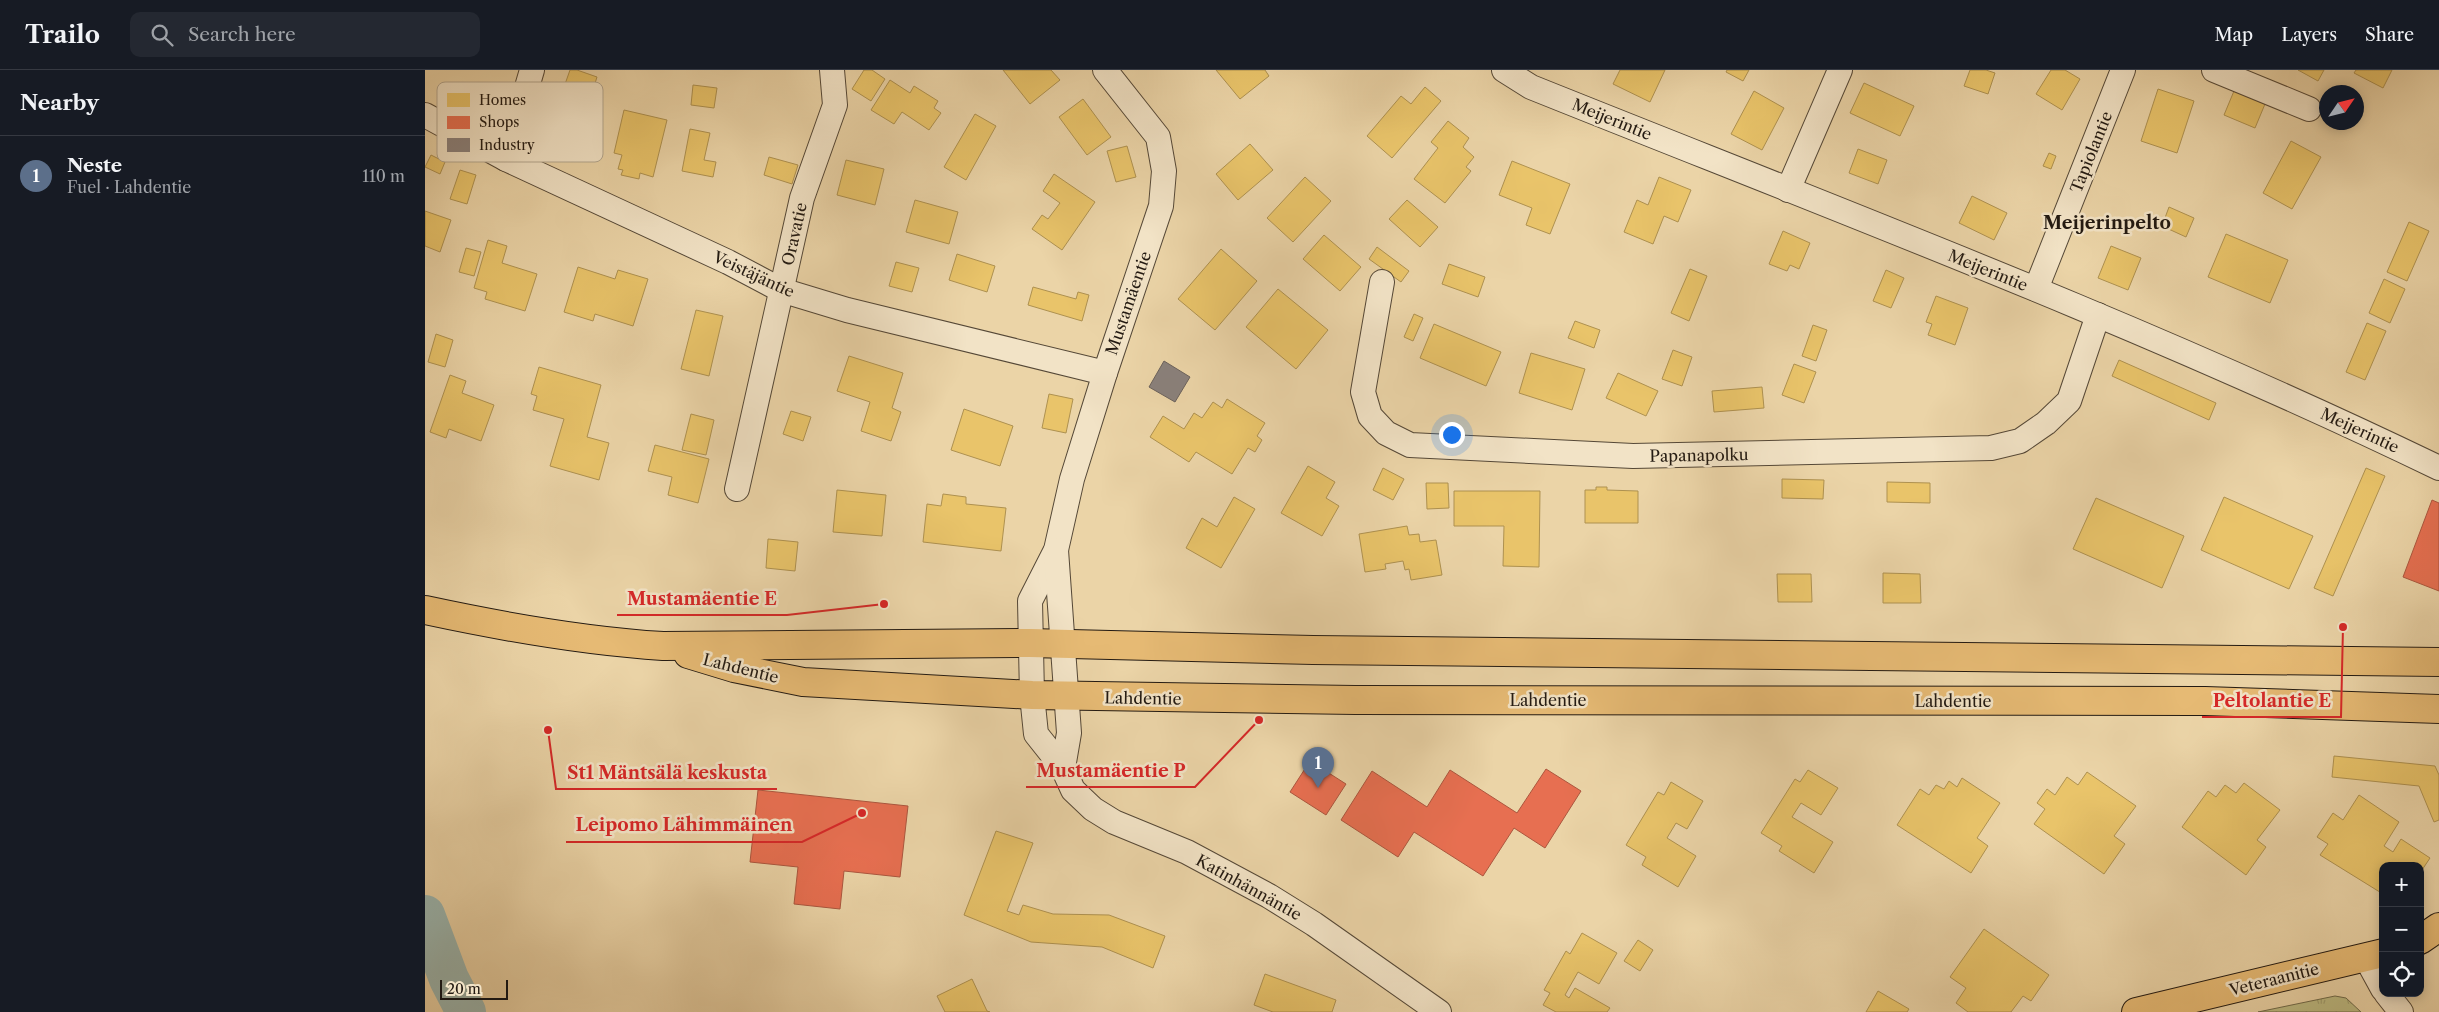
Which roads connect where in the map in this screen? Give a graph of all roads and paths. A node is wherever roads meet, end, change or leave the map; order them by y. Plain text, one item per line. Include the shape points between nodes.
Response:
1 (532, 70) edge
2 (831, 70) edge
3 (1105, 70) edge
4 (1504, 70) edge
5 (1840, 70) edge
6 (2123, 70) edge
7 (2214, 70) edge
8 (1536, 78) edge
9 (528, 82) edge
10 (2309, 109) dead end
11 (425, 115) edge
12 (437, 121) edge
13 (515, 162) edge
14 (1788, 190) junction
15 (1382, 282) dead end
16 (781, 290) junction
17 (2036, 290) junction
18 (2098, 315) junction
19 (1105, 373) junction
20 (2439, 468) edge
21 (737, 489) dead end
22 (1056, 550) junction
23 (425, 610) edge
24 (1031, 642) junction
25 (1062, 643) junction
26 (663, 646) junction
27 (2439, 662) edge
28 (1032, 695) junction
29 (1067, 696) junction
30 (2439, 708) edge
31 (1063, 768) junction
32 (2439, 927) edge
33 (2424, 937) edge
34 (2374, 956) edge
35 (2379, 974) edge
36 (2389, 997) edge
37 (1439, 1012) edge
38 (2136, 1012) edge
39 (2401, 1012) edge

1 - 9 street
2 - 16 street, Oravatie via 835,105 802,198
3 - 19 street, Mustamäentie via 1158,137 1164,171 1161,206
4 - 8 street, Meijerintie
5 - 14 street
6 - 17 street, Tapiolantie
7 - 10 street
8 - 14 street, Meijerintie
11 - 12 street, Veistäjäntie
13 - 16 street, Veistäjäntie
14 - 17 street, Meijerintie
15 - 18 street, Papanapolku via 1363,392 1370,416 1387,433 1410,445 1623,456 1991,448 2021,441 2046,423 2069,400
16 - 19 street, Veistäjäntie via 847,310
16 - 21 street, Oravatie
17 - 18 street, Meijerintie
18 - 20 street, Meijerintie via 2352,426
19 - 22 street, Mustamäentie via 1072,479
22 - 24 street, Mustamäentie via 1030,601
22 - 25 street, Mustamäentie
23 - 26 main road, Lahdentie via 514,629 622,644
24 - 25 main road, Lahdentie
24 - 26 main road, Lahdentie
24 - 28 street, Katinhännäntie
25 - 27 main road, Lahdentie via 1313,650
25 - 29 street, Mustamäentie
26 - 28 main road, Lahdentie via 735,668 803,682
28 - 29 main road, Lahdentie
28 - 31 street, Katinhännäntie via 1036,734
29 - 30 main road, Lahdentie via 1355,700 2205,701
29 - 31 street via 1069,733
31 - 37 street, Katinhännäntie via 1073,790 1093,809 1114,822 1187,852 1269,896
32 - 33 main road
34 - 35 street
34 - 38 main road, Veteraanitie
36 - 39 street

